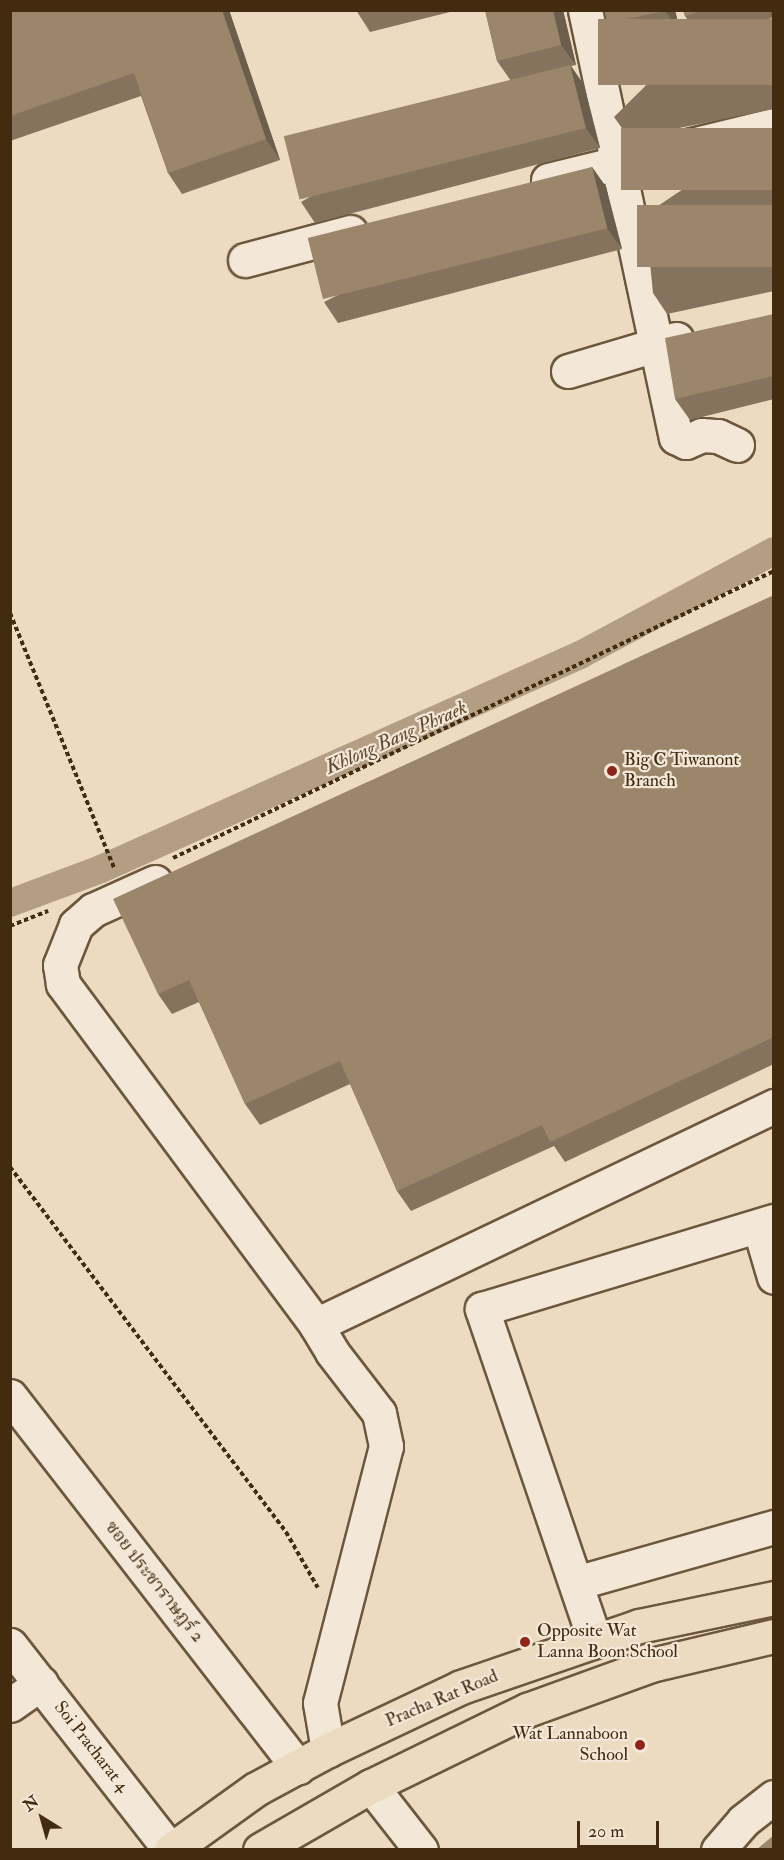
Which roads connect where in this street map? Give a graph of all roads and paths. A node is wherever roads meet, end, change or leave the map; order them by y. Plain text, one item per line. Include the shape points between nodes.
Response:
1 (585, 10) edge
2 (774, 125) edge
3 (617, 161) junction
4 (515, 188) edge
5 (380, 224) edge
6 (245, 260) dead end
7 (709, 332) edge
8 (655, 344) junction
9 (568, 371) dead end
10 (737, 445) dead end
11 (774, 571) edge
12 (10, 613) edge
13 (175, 865) joint
14 (115, 870) dead end
15 (774, 1106) edge
16 (10, 1167) edge
17 (766, 1224) edge
18 (774, 1277) edge
19 (316, 1325) junction
20 (10, 1396) edge
21 (774, 1527) edge
22 (576, 1582) junction
23 (774, 1598) edge
24 (340, 1626) junction
25 (774, 1636) edge
26 (596, 1641) junction
27 (10, 1645) edge
28 (41, 1683) junction
29 (10, 1705) edge
30 (328, 1750) junction
31 (298, 1767) junction
32 (371, 1786) junction
33 (774, 1797) edge
34 (170, 1850) edge
35 (260, 1850) edge
36 (421, 1850) edge
37 (717, 1850) edge

1 - 3 lane
2 - 3 lane
3 - 4 lane
3 - 8 lane
5 - 6 lane
7 - 8 lane
8 - 9 lane
8 - 10 lane via 676,437 686,442 702,435 718,436
11 - 13 path
12 - 14 path
13 - 19 lane via 93,910 76,925 60,965 63,984
15 - 19 lane
16 - 24 path via 286,1532
17 - 18 lane
17 - 22 lane via 483,1309
19 - 24 lane via 379,1413 386,1446
20 - 31 lane, ซอย ประชาราษฎร์ 2
21 - 22 lane
22 - 26 lane
23 - 26 main road, Pracha Rat Road via 639,1626
24 - 30 lane via 320,1703
25 - 32 main road via 651,1665 596,1683 527,1710
26 - 30 main road, Pracha Rat Road via 461,1687
27 - 28 lane, Soi Pracharat 4
28 - 29 lane
28 - 34 lane, Soi Pracharat 4
30 - 31 main road, Pracha Rat Road
31 - 34 main road, Pracha Rat Road via 256,1789
32 - 35 main road
32 - 36 lane
33 - 37 lane via 743,1821

